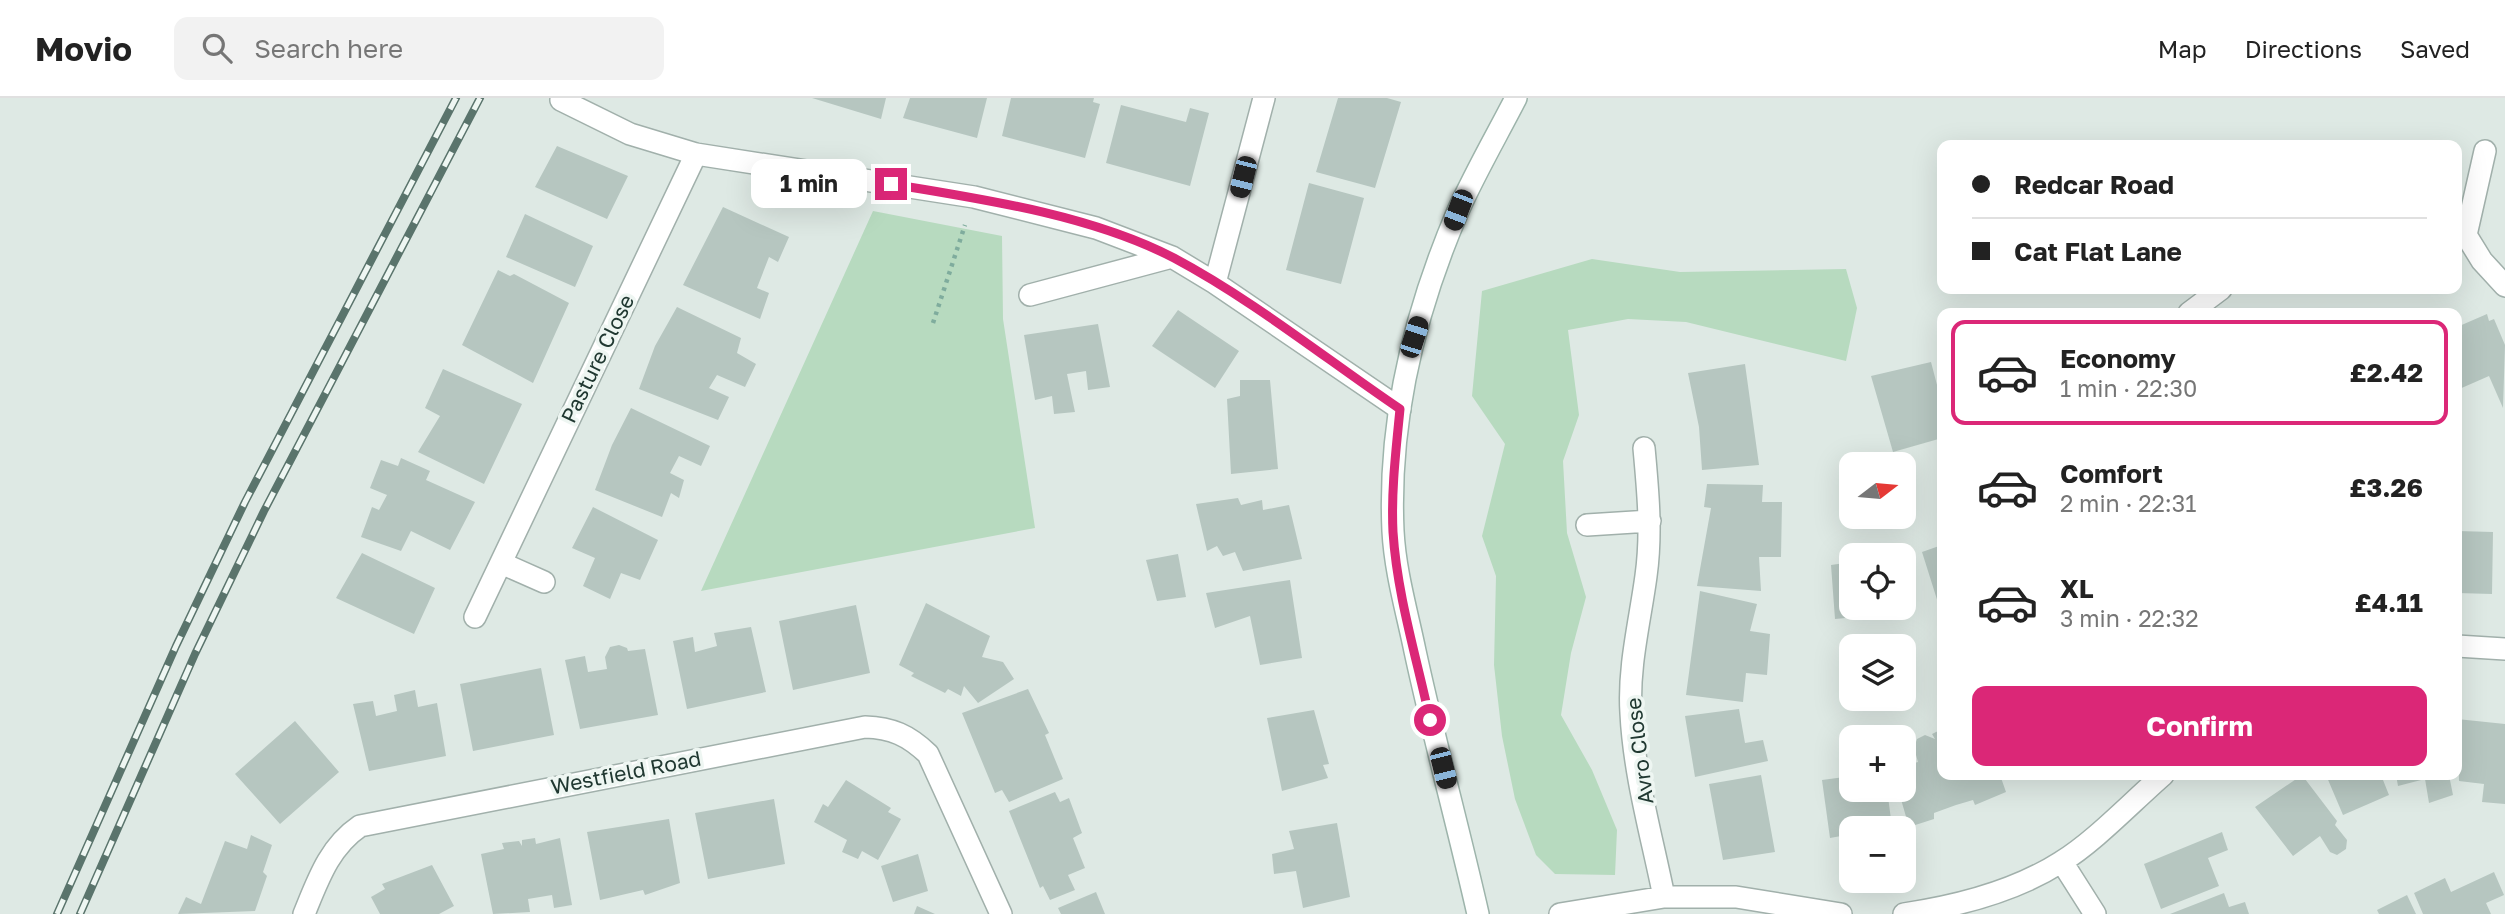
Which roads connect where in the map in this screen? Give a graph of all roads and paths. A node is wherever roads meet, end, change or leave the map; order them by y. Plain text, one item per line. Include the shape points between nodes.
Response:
1 (1264, 98) edge
2 (1516, 98) edge
3 (561, 100) edge
4 (2485, 151) dead end
5 (696, 155) junction
6 (974, 197) junction
7 (2462, 233) edge
8 (2462, 238) edge
9 (1172, 257) junction
10 (1215, 283) junction
11 (2505, 286) edge
12 (2212, 294) edge
13 (1030, 295) dead end
14 (2194, 308) edge
15 (933, 323) dead end
16 (1400, 409) junction
17 (1644, 448) dead end
18 (1650, 521) junction
19 (1587, 525) dead end
20 (501, 563) junction
21 (544, 582) dead end
22 (475, 617) dead end
23 (2462, 646) edge
24 (2505, 649) edge
25 (2157, 780) edge
26 (2062, 862) junction
27 (1664, 897) junction
28 (1797, 910) edge
29 (304, 914) edge
30 (1001, 914) edge
31 (1478, 914) edge
32 (1560, 914) edge
33 (1842, 914) edge
34 (1904, 914) edge
35 (2095, 914) edge

1 - 10 street
2 - 16 street via 1458,210 1433,274
3 - 5 street via 630,134
4 - 7 street
5 - 6 street
5 - 20 street, Pasture Close
6 - 9 street via 1096,228
6 - 15 path
8 - 11 street
9 - 10 street
9 - 13 street
10 - 16 street
12 - 14 street
16 - 31 street via 1393,533 1402,590
17 - 18 street, Avro Close
18 - 19 street
18 - 27 street, Avro Close via 1631,712
20 - 21 street
20 - 22 street, Pasture Close
23 - 24 street
25 - 26 street
26 - 34 street via 2007,889 1947,908
26 - 35 street
27 - 28 street via 1736,897
27 - 32 street
28 - 33 street
29 - 30 street, Westfield Road via 331,853 360,826 864,727 887,728 910,737 928,754

